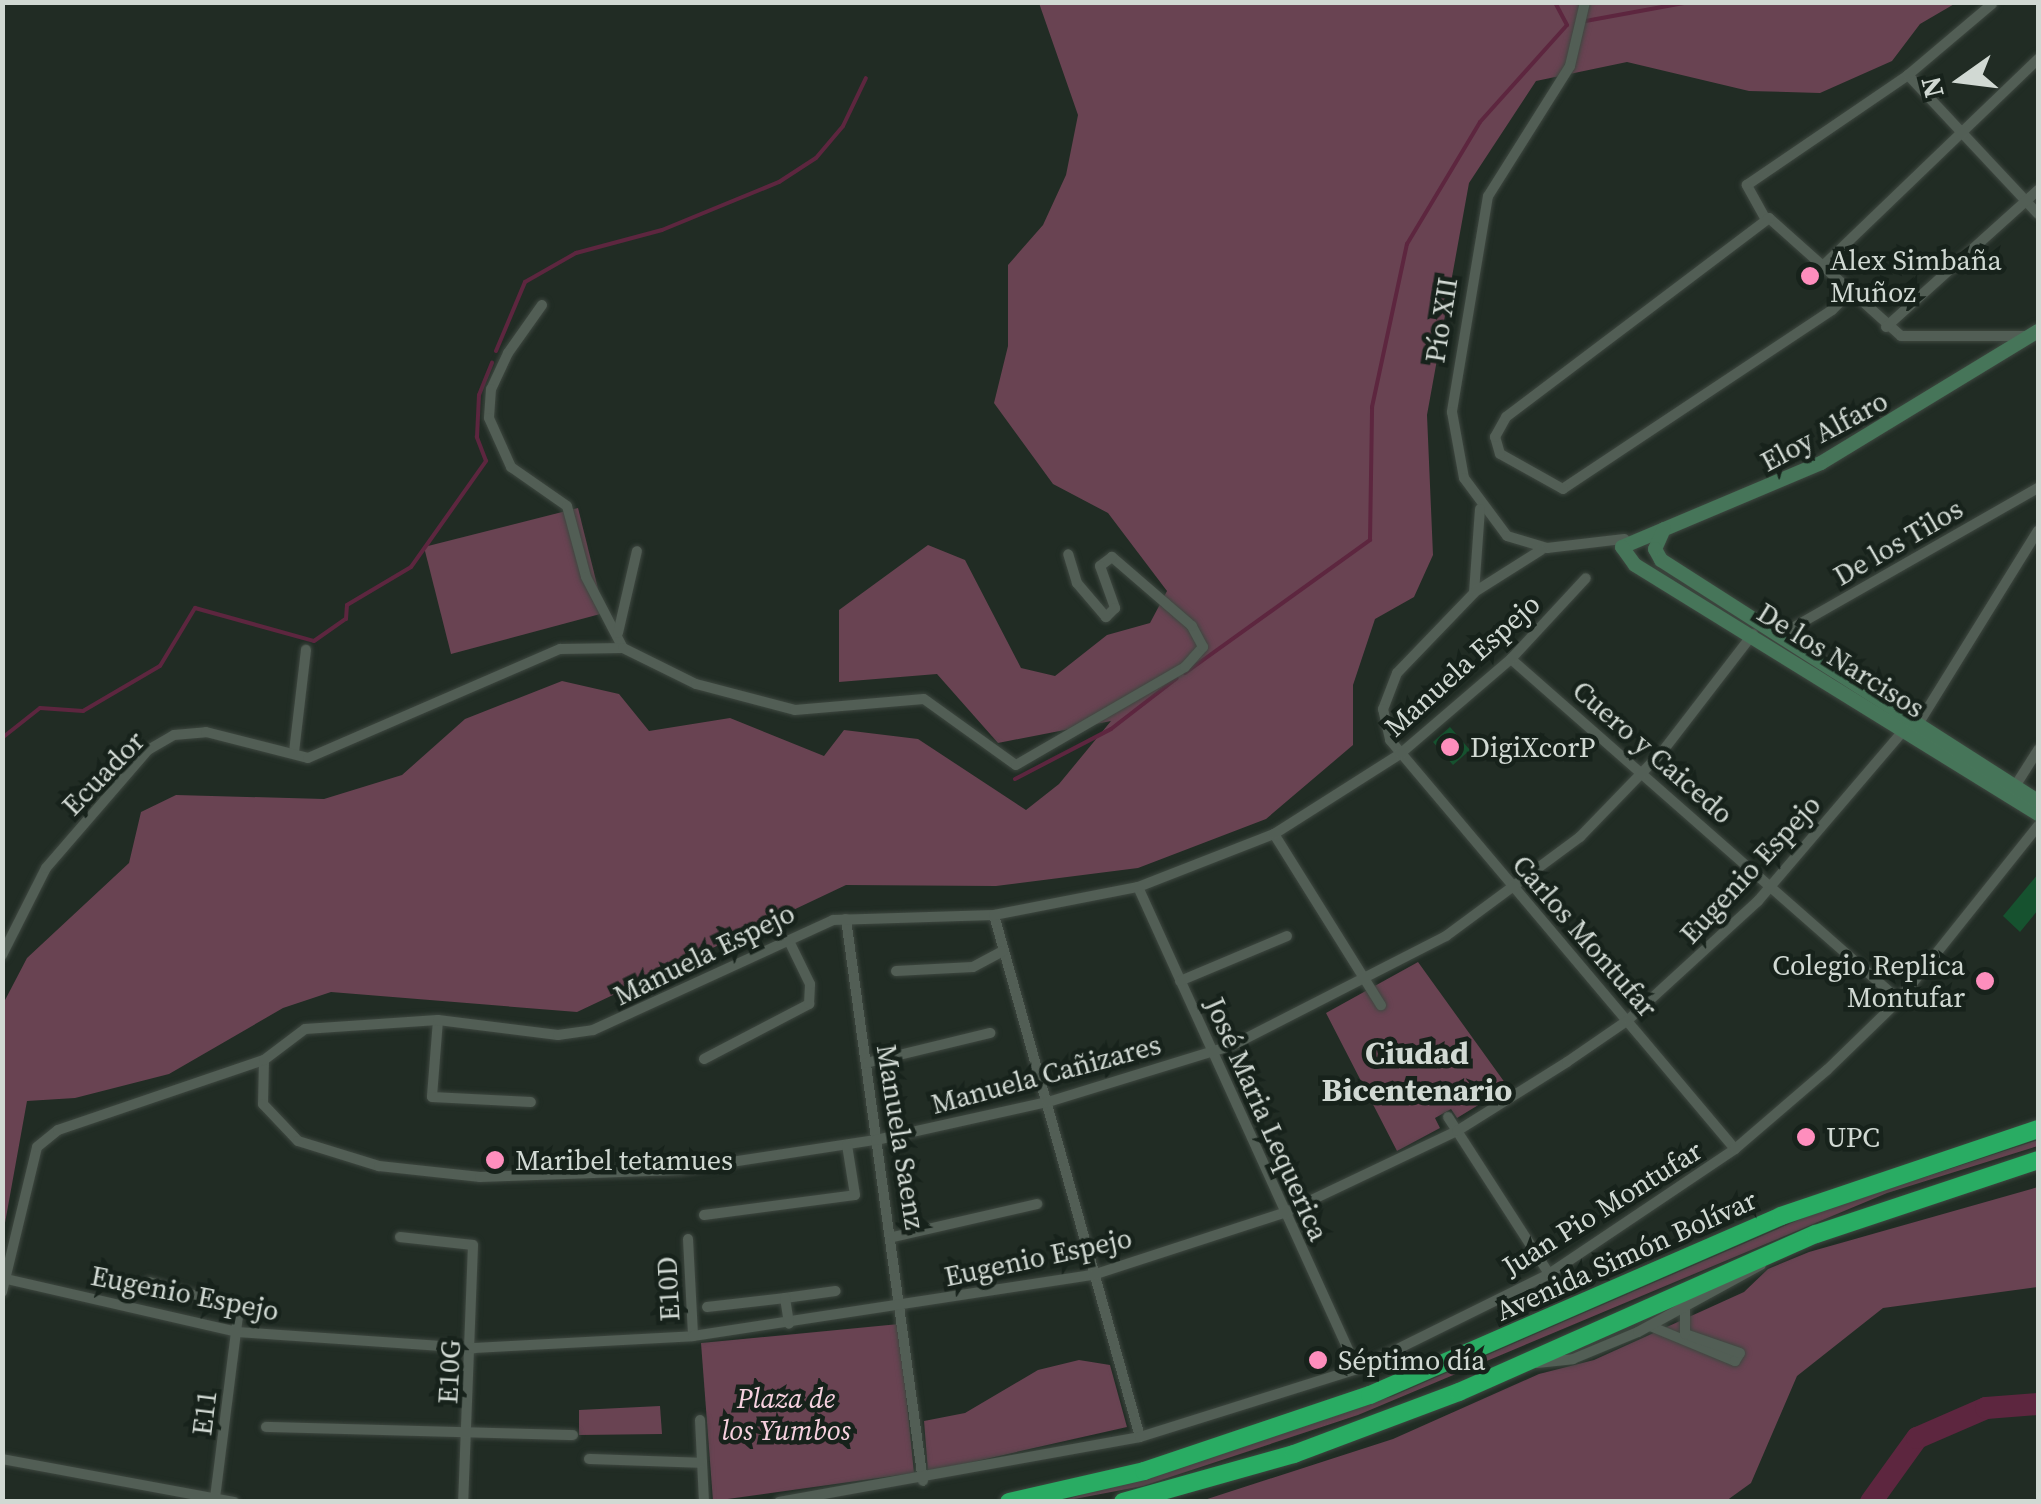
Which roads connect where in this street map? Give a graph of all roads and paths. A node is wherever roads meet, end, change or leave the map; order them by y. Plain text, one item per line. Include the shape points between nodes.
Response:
1 (1585, 2) edge
2 (1992, 4) edge
3 (2038, 59) edge
4 (1908, 76) junction
5 (1958, 129) junction
6 (2038, 190) edge
7 (2027, 201) junction
8 (2038, 214) edge
9 (1765, 218) junction
10 (1824, 264) junction
11 (1851, 291) junction
12 (542, 305) dead end
13 (1886, 327) junction
14 (2035, 333) edge
15 (2038, 488) edge
16 (1480, 509) junction
17 (1664, 530) junction
18 (2038, 531) edge
19 (1623, 543) junction
20 (1547, 548) junction
21 (637, 552) dead end
22 (1068, 554) dead end
23 (1586, 578) dead end
24 (1474, 592) junction
25 (618, 634) junction
26 (1754, 634) junction
27 (1780, 634) junction
28 (623, 648) junction
29 (306, 650) dead end
30 (1511, 659) junction
31 (1912, 728) junction
32 (2038, 750) edge
33 (294, 752) junction
34 (1400, 754) junction
35 (1643, 773) junction
36 (2012, 791) junction
37 (2038, 801) edge
38 (2038, 814) edge
39 (2038, 826) edge
40 (1274, 834) junction
41 (1772, 886) junction
42 (1138, 887) junction
43 (1515, 890) junction
44 (994, 914) junction
45 (846, 918) junction
46 (1287, 936) dead end
47 (789, 941) junction
48 (1002, 951) junction
49 (2, 955) edge
50 (896, 971) dead end
51 (1180, 981) junction
52 (1369, 983) junction
53 (1899, 1000) junction
54 (1381, 1005) dead end
55 (438, 1020) junction
56 (1628, 1020) junction
57 (990, 1033) dead end
58 (1212, 1053) junction
59 (704, 1059) dead end
60 (264, 1060) junction
61 (866, 1063) junction
62 (531, 1102) dead end
63 (1048, 1102) junction
64 (1448, 1117) dead end
65 (2038, 1130) edge
66 (1458, 1131) junction
67 (876, 1140) junction
68 (847, 1145) junction
69 (1735, 1149) junction
70 (2038, 1160) edge
71 (1037, 1204) dead end
72 (1284, 1213) junction
73 (704, 1215) dead end
74 (400, 1237) dead end
75 (894, 1238) junction
76 (688, 1239) dead end
77 (1780, 1249) junction
78 (1093, 1274) junction
79 (1549, 1274) junction
80 (5, 1278) edge
81 (149, 1282) dead end
82 (836, 1291) dead end
83 (2, 1292) edge
84 (785, 1298) junction
85 (707, 1307) dead end
86 (903, 1308) junction
87 (1685, 1308) junction
88 (789, 1324) junction
89 (1650, 1326) junction
90 (237, 1332) junction
91 (692, 1336) junction
92 (474, 1348) junction
93 (1526, 1364) junction
94 (1357, 1369) junction
95 (700, 1420) dead end
96 (266, 1427) dead end
97 (573, 1435) dead end
98 (467, 1437) junction
99 (1140, 1438) junction
100 (2, 1459) edge
101 (589, 1460) dead end
102 (702, 1464) junction
103 (923, 1481) junction
104 (216, 1499) edge
105 (234, 1502) edge
106 (462, 1502) edge
107 (704, 1502) edge
108 (780, 1502) edge
109 (1009, 1502) edge
110 (1123, 1502) edge

1 - 16 street, Pío XII via 1570,66 1488,196 1480,225 1452,412 1456,448
2 - 4 street
3 - 5 street
4 - 5 street
4 - 9 street via 1747,185
5 - 7 street
5 - 10 street
6 - 7 street
7 - 8 street
7 - 13 street
9 - 10 street
9 - 11 street via 1657,310 1506,416 1496,436 1500,454 1563,489 1788,344
10 - 11 street
11 - 13 street
12 - 25 street via 491,388 489,418 510,467 567,506 586,577
13 - 14 street via 1907,337
14 - 17 street, Eloy Alfaro via 1821,462
15 - 27 street, De los Tilos
16 - 20 street, Pío XII via 1506,536
16 - 24 street
17 - 19 street, Eloy Alfaro
17 - 27 street, De los Narcisos via 1655,549 1661,560
18 - 31 street, Eugenio Espejo
19 - 20 street, Pío XII
19 - 26 street, De los Narcisos via 1635,564
20 - 24 street
21 - 25 street
22 - 28 street via 1077,583 1106,617 1115,608 1100,566 1112,557 1192,626 1203,646 1186,667 1016,766 924,699 795,710 696,684
23 - 30 street, Manuela Espejo
24 - 34 street via 1388,690 1382,720
25 - 28 street
26 - 31 street, De los Narcisos
26 - 35 street, Manuela Cañizares
27 - 31 street, De los Narcisos
28 - 33 street, Ecuador via 560,649 406,711 350,744 308,758
29 - 33 street
30 - 34 street, Manuela Espejo
30 - 35 street, Cuero y Caicedo
31 - 36 street, De los Narcisos
31 - 41 street, Eugenio Espejo
32 - 36 street
33 - 49 street, Ecuador via 206,732 174,735 148,750 46,868
34 - 40 street, Manuela Espejo
34 - 43 street, Carlos Montufar
35 - 41 street, Cuero y Caicedo
35 - 43 street, Manuela Cañizares
36 - 37 street, De los Narcisos
36 - 38 street, De los Narcisos
39 - 53 street, Juan Pio Montufar
40 - 42 street, Manuela Espejo
40 - 52 street
41 - 53 street, Cuero y Caicedo
41 - 56 street, Eugenio Espejo
42 - 44 street, Manuela Espejo
42 - 51 street, José Maria Lequerica
43 - 52 street, Manuela Cañizares
43 - 56 street, Carlos Montufar
44 - 45 street, Manuela Espejo
44 - 48 street
45 - 47 street, Manuela Espejo
45 - 61 street, Manuela Saenz
46 - 51 street
47 - 55 street, Manuela Espejo via 593,1030 558,1035
47 - 59 street via 810,984 809,1004
48 - 50 street via 973,967
48 - 63 street
51 - 58 street, José Maria Lequerica
52 - 54 street
52 - 58 street, Manuela Cañizares
53 - 69 street, Juan Pio Montufar
55 - 60 street, Manuela Espejo via 305,1029 284,1038
55 - 62 street via 432,1097
56 - 66 street, Eugenio Espejo
56 - 69 street, Carlos Montufar
57 - 61 street
58 - 63 street, Manuela Cañizares
58 - 72 street, José Maria Lequerica
60 - 68 street, Manuela Cañizares via 259,1088 273,1124 298,1142 379,1166 480,1177 610,1173
60 - 80 street, Manuela Espejo via 47,1135 36,1147
61 - 67 street, Manuela Saenz
63 - 67 street, Manuela Cañizares
63 - 78 street
64 - 66 street
65 - 109 highway, Avenida Simón Bolívar via 1781,1216 1370,1395 1144,1471
66 - 72 street, Eugenio Espejo
66 - 79 street
67 - 68 street, Manuela Cañizares
67 - 75 street, Manuela Saenz
68 - 73 street via 854,1196
69 - 79 street, Juan Pio Montufar
70 - 77 highway, Avenida Simón Bolívar
71 - 75 street
72 - 78 street, Eugenio Espejo
72 - 94 street, José Maria Lequerica
74 - 92 street, E10G via 473,1245
75 - 86 street, Manuela Saenz
76 - 91 street, E10D
77 - 87 street via 1739,1284
77 - 93 highway, Avenida Simón Bolívar
78 - 86 street, Eugenio Espejo
78 - 99 street
79 - 94 street, Juan Pio Montufar
80 - 83 street, Manuela Espejo
80 - 90 street, Eugenio Espejo
81 - 90 street via 231,1299 238,1308
82 - 84 street
84 - 85 street
84 - 88 street
86 - 88 street, Eugenio Espejo
86 - 103 street, Manuela Saenz
87 - 89 street
87 - 89 street via 1685,1334 1740,1353 1735,1361
88 - 91 street, Eugenio Espejo
89 - 93 street via 1573,1359
90 - 92 street, Eugenio Espejo
90 - 104 street, E11
91 - 92 street, Eugenio Espejo
92 - 98 street, E10G
93 - 110 highway, Avenida Simón Bolívar via 1294,1454
94 - 99 street, Juan Pio Montufar
95 - 102 street
96 - 98 street
97 - 98 street
98 - 106 street, E10G
99 - 103 street, Juan Pio Montufar
100 - 104 street
101 - 102 street
102 - 107 street
103 - 108 street, Juan Pio Montufar
104 - 105 street

